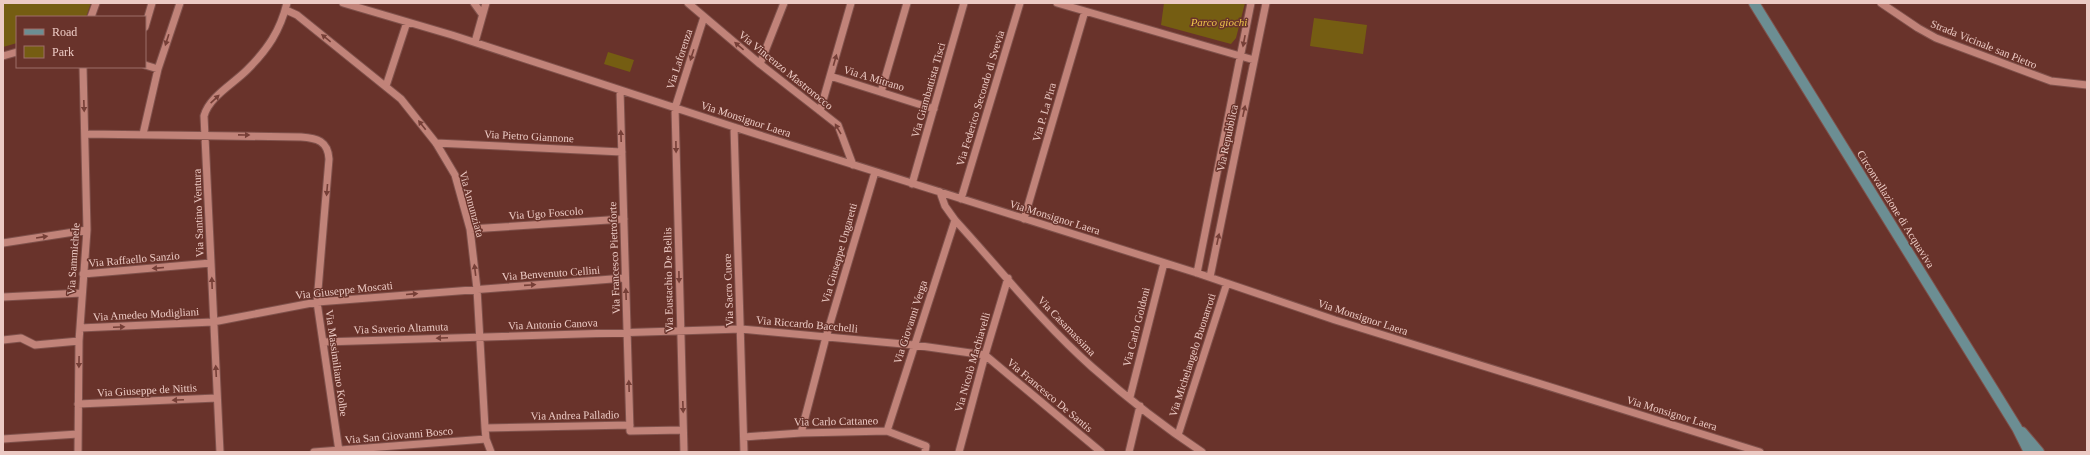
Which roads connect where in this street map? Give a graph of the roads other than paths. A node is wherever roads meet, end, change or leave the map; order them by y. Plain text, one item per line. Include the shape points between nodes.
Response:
1 (96, 3) edge
2 (152, 3) edge
3 (180, 3) edge
4 (343, 3) edge
5 (474, 3) edge
6 (486, 3) edge
7 (688, 3) edge
8 (784, 3) edge
9 (851, 3) edge
10 (907, 3) edge
11 (964, 3) edge
12 (1020, 3) edge
13 (1057, 3) edge
14 (1251, 3) edge
15 (1266, 3) edge
16 (1754, 3) edge
17 (1881, 3) edge
18 (287, 6) edge
19 (1085, 11) junction
20 (482, 14) junction
21 (91, 16) edge
22 (704, 18) junction
23 (407, 22) junction
24 (146, 23) edge
25 (474, 42) junction
26 (16, 52) edge
27 (3, 56) edge
28 (1240, 56) junction
29 (1254, 60) junction
30 (760, 64) junction
31 (146, 65) edge
32 (83, 68) edge
33 (158, 69) junction
34 (830, 76) junction
35 (2087, 85) edge
36 (386, 86) junction
37 (620, 90) junction
38 (881, 92) junction
39 (675, 108) junction
40 (934, 108) junction
41 (820, 111) junction
42 (734, 127) junction
43 (85, 134) junction
44 (143, 134) junction
45 (205, 134) junction
46 (436, 143) junction
47 (622, 152) junction
48 (853, 165) junction
49 (875, 172) junction
50 (912, 184) junction
51 (940, 192) junction
52 (961, 199) junction
53 (624, 219) junction
54 (1024, 219) junction
55 (955, 220) junction
56 (470, 229) junction
57 (87, 230) junction
58 (3, 243) edge
59 (211, 263) junction
60 (1164, 263) junction
61 (1197, 273) junction
62 (83, 274) junction
63 (1210, 277) junction
64 (625, 278) junction
65 (1008, 278) junction
66 (1227, 283) junction
67 (478, 289) junction
68 (82, 293) junction
69 (3, 297) edge
70 (317, 302) junction
71 (213, 322) junction
72 (80, 328) junction
73 (741, 329) junction
74 (680, 331) junction
75 (627, 333) junction
76 (480, 337) junction
77 (826, 337) junction
78 (3, 340) edge
79 (79, 341) junction
80 (323, 342) junction
81 (914, 345) junction
82 (985, 355) junction
83 (1130, 397) junction
84 (217, 398) junction
85 (78, 404) junction
86 (1140, 406) junction
87 (630, 425) junction
88 (485, 428) junction
89 (2017, 428) junction
90 (683, 430) junction
91 (887, 431) junction
92 (801, 432) junction
93 (78, 434) junction
94 (1178, 435) junction
95 (744, 437) junction
96 (3, 439) edge
97 (486, 439) junction
98 (926, 449) edge
99 (339, 451) junction
100 (78, 452) edge
101 (220, 452) edge
102 (314, 452) edge
103 (491, 452) edge
104 (684, 452) edge
105 (744, 452) edge
106 (959, 452) edge
107 (1101, 452) edge
108 (1129, 452) edge
109 (1202, 452) edge
110 (1760, 452) edge
111 (2029, 452) edge
112 (2039, 452) edge

1 - 21 street
2 - 24 street
3 -> 33 street
4 - 23 street, Via Monsignor Laera
5 - 20 street
6 - 20 street
7 - 22 street, Via Vincenzo Mastrorocco
8 - 30 street
34 -> 9 street
10 - 38 street
11 - 40 street, Via Giambattista Tisci
12 - 52 street, Via Federico Secondo di Svevia
13 - 19 street
14 -> 28 street, Via Repubblica
15 - 29 street, Via Repubblica
16 - 89 main road, Circonvallazione di Acquaviva
17 - 35 street, Strada Vicinale san Pietro via 1936,38 2051,81
36 -> 18 street, Via Annunziata
45 -> 18 street, Via Santino Ventura via 206,109 266,48 282,23
19 - 28 street
19 - 54 street, Via P. La Pira
20 - 25 street
30 -> 22 street, Via Vincenzo Mastrorocco
22 -> 39 street, Via Laforenza
23 - 25 street, Via Monsignor Laera
23 - 36 street
25 - 37 street, Via Monsignor Laera
26 - 27 street
28 - 29 street
28 - 61 street, Via Repubblica
63 -> 29 street, Via Repubblica
30 - 41 street, Via Vincenzo Mastrorocco
31 - 33 street
32 -> 43 street, Via Sammichele
33 - 44 street
34 - 38 street, Via A Mitrano
34 - 41 street
46 -> 36 street, Via Annunziata via 402,99
37 - 39 street, Via Monsignor Laera
47 -> 37 street, Via Francesco Pietroforte
38 - 40 street, Via A Mitrano
39 - 42 street, Via Monsignor Laera
39 -> 74 street, Via Eustachio De Bellis
40 - 50 street, Via Giambattista Tisci
48 -> 41 street, Via Vincenzo Mastrorocco via 838,125
42 - 48 street, Via Monsignor Laera
42 - 73 street, Via Sacro Cuore
43 - 44 street, Via Massimiliano Kolbe
43 - 57 street, Via Sammichele
44 - 45 street, Via Massimiliano Kolbe
45 - 59 street, Via Santino Ventura
45 -> 70 street, Via Massimiliano Kolbe via 316,138 325,143 329,159
46 - 47 street, Via Pietro Giannone
46 - 56 street, Via Annunziata via 455,175
47 - 53 street, Via Francesco Pietroforte
48 - 49 street, Via Monsignor Laera
49 - 50 street, Via Monsignor Laera
49 - 77 street, Via Giuseppe Ungaretti
50 - 51 street, Via Monsignor Laera
51 - 52 street, Via Monsignor Laera
51 - 55 street, Via Casamassima via 945,206
52 - 54 street, Via Monsignor Laera
53 - 56 street, Via Ugo Foscolo
53 - 64 street, Via Francesco Pietroforte
54 - 60 street, Via Monsignor Laera
55 - 65 street, Via Casamassima
55 - 81 street, Via Giovanni Verga
67 -> 56 street, Via Annunziata
58 -> 57 street
57 - 62 street, Via Sammichele
59 -> 62 street, Via Raffaello Sanzio
71 -> 59 street, Via Santino Ventura
60 - 61 street, Via Monsignor Laera
60 - 83 street, Via Carlo Goldoni
61 - 63 street, Via Monsignor Laera
62 - 68 street, Via Sammichele
63 - 66 street, Via Monsignor Laera
67 -> 64 street, Via Benvenuto Cellini
75 -> 64 street, Via Francesco Pietroforte
65 - 82 street, Via Nicolò Machiavelli
65 - 83 street, Via Casamassima via 1052,328 1091,366
66 - 94 street, Via Michelangelo Buonarroti
66 - 110 street, Via Monsignor Laera via 1335,320
70 -> 67 street, Via Giuseppe Moscati
67 - 76 street, Via Annunziata
68 - 69 street
68 - 72 street, Via Sammichele
70 - 71 street, Via Giuseppe Moscati
70 - 80 street, Via Massimiliano Kolbe
72 -> 71 street, Via Amedeo Modigliani
84 -> 71 street, Via Santino Ventura
72 - 79 street, Via Sammichele
73 - 74 street, Via Riccardo Bacchelli
73 - 77 street, Via Riccardo Bacchelli
73 - 95 street, Via Sacro Cuore
74 - 75 street, Via Riccardo Bacchelli
74 -> 90 street, Via Eustachio De Bellis
75 - 76 street, Via Antonio Canova
87 -> 75 street, Via Francesco Pietroforte
76 -> 80 street, Via Saverio Altamuta
76 - 88 street, Via Annunziata
77 - 81 street, Via Riccardo Bacchelli
77 - 92 street, Via Giuseppe Ungaretti
78 - 79 street via 21,338 35,345
79 -> 85 street, Via Sammichele
80 - 99 street, Via Massimiliano Kolbe
81 - 82 street, Via Riccardo Bacchelli
81 - 91 street, Via Giovanni Verga
82 - 106 street, Via Nicolò Machiavelli
82 - 107 street, Via Francesco De Santis
83 - 86 street, Via Casamassima
84 -> 85 street, Via Giuseppe de Nittis
84 - 101 street, Via Santino Ventura
85 - 93 street, Via Sammichele
86 - 94 street, Via Casamassima
86 - 108 street
87 - 88 street, Via Andrea Palladio
87 - 90 street, Via Andrea Palladio via 630,431
88 - 97 street, Via Annunziata
89 - 111 main road
89 - 112 main road
90 - 104 street, Via Eustachio De Bellis
91 - 92 street, Via Carlo Cattaneo
91 - 98 street, Via Carlo Cattaneo
92 - 95 street, Via Carlo Cattaneo
93 - 96 street
93 - 100 street, Via Sammichele
94 - 109 street, Via Casamassima
95 - 105 street, Via Sacro Cuore
97 - 99 street, Via San Giovanni Bosco
97 - 103 street, Via Annunziata
99 - 102 street, Via San Giovanni Bosco

